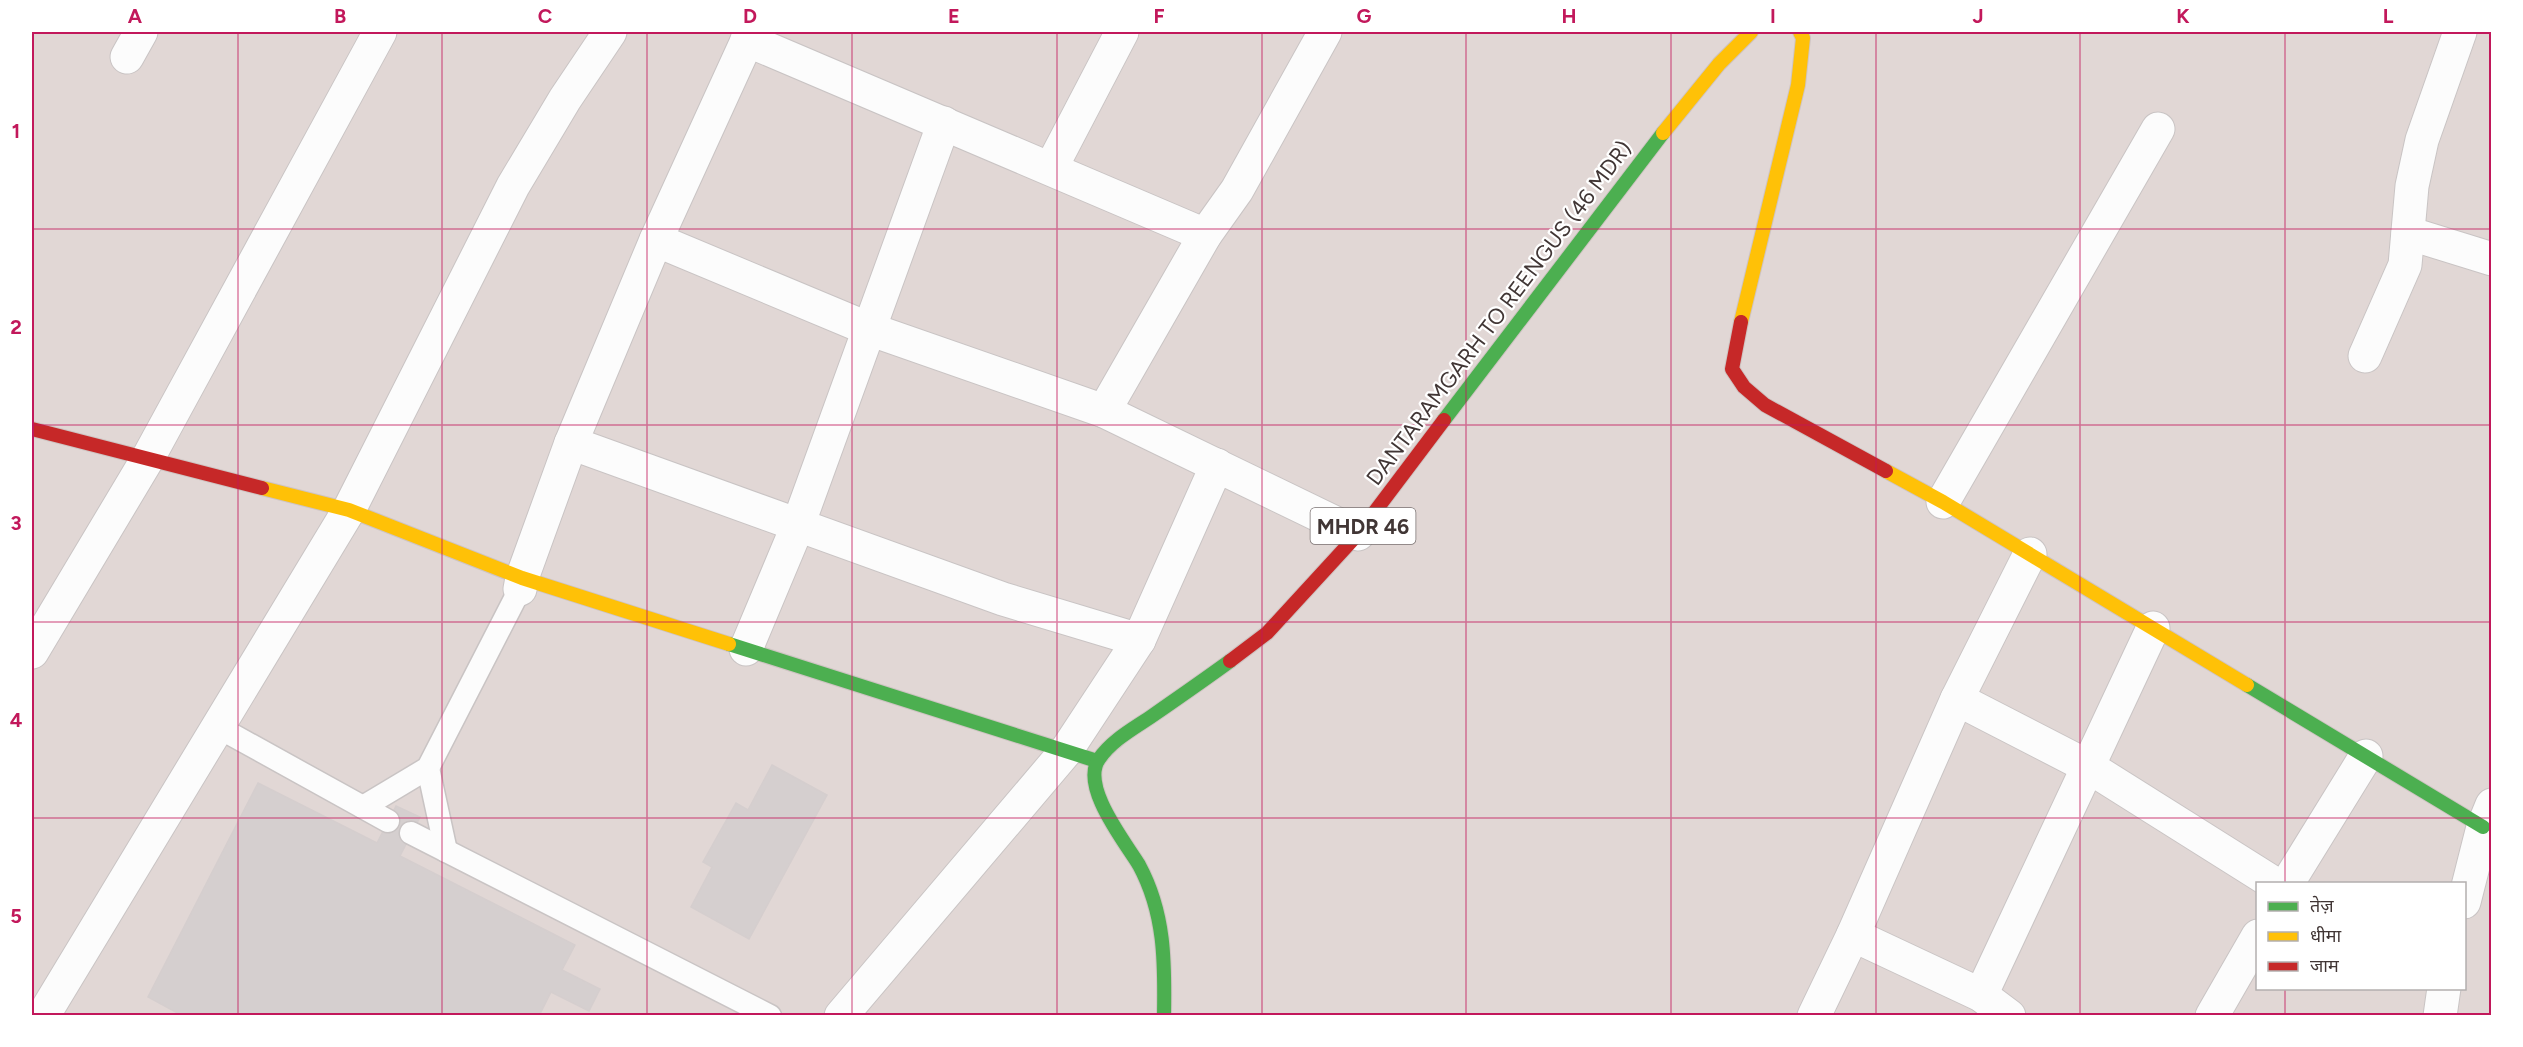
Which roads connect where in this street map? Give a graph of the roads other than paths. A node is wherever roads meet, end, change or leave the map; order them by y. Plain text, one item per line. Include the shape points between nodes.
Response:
1 (380, 32) edge
2 (610, 32) edge
3 (1122, 32) edge
4 (1325, 32) edge
5 (1751, 32) edge
6 (1800, 32) edge
7 (2460, 32) edge
8 (749, 36) edge
9 (944, 123) junction
10 (2158, 129) dead end
11 (1051, 168) junction
12 (2408, 233) junction
13 (1205, 236) junction
14 (656, 240) junction
15 (2492, 259) edge
16 (869, 329) junction
17 (2365, 356) dead end
18 (1104, 411) junction
19 (32, 429) edge
20 (571, 443) junction
21 (148, 458) junction
22 (1217, 465) junction
23 (1943, 502) junction
24 (349, 510) junction
25 (798, 525) junction
26 (1358, 534) junction
27 (2030, 554) junction
28 (521, 583) junction
29 (2153, 628) junction
30 (35, 639) edge
31 (1139, 640) junction
32 (746, 649) junction
33 (1957, 699) junction
34 (218, 727) junction
35 (1066, 751) junction
36 (2366, 756) junction
37 (1097, 761) junction
38 (2089, 766) junction
39 (428, 768) junction
40 (363, 807) junction
41 (2487, 816) edge
42 (388, 821) dead end
43 (411, 833) dead end
44 (446, 851) junction
45 (2272, 882) edge
46 (2289, 882) edge
47 (2466, 895) edge
48 (1853, 935) junction
49 (2256, 939) edge
50 (2443, 990) edge
51 (1981, 994) junction
52 (43, 1016) edge
53 (770, 1016) edge
54 (841, 1016) edge
55 (1164, 1016) edge
56 (1814, 1016) edge
57 (2008, 1016) edge
58 (2212, 1016) edge
59 (2440, 1016) edge

1 - 21 street
2 - 24 street via 513,186
3 - 11 street
4 - 13 street via 1237,190
5 - 26 street, DANTARAMGARH TO REENGUS (46 MDR) / MHDR 46 via 1654,142
6 - 23 street via 1803,38 1798,85 1732,369 1744,387 1765,405
7 - 12 street via 2422,140 2412,186
8 - 9 street
8 - 14 street
9 - 11 street
9 - 16 street
10 - 23 street
11 - 13 street
12 - 15 street
12 - 17 street via 2405,265
13 - 18 street
14 - 16 street
14 - 20 street
16 - 18 street
16 - 25 street
18 - 22 street
19 - 21 street
20 - 25 street
20 - 28 street
21 - 24 street
21 - 30 street
22 - 26 street
22 - 31 street
23 - 27 street
24 - 28 street
24 - 34 street
25 - 31 street via 1004,598
25 - 32 street
26 - 37 street, DANTARAMGARH TO REENGUS (46 MDR) / MHDR 46 via 1267,633 1113,743
27 - 29 street
27 - 33 street
28 - 32 street
28 - 39 lane
29 - 36 street
29 - 38 street
31 - 35 street
32 - 35 street
33 - 38 street
33 - 48 street
34 - 40 lane
34 - 52 street
35 - 37 street
35 - 54 street
36 - 41 street
36 - 46 street
37 - 55 street via 1096,791 1151,889 1160,923 1166,962
38 - 45 street
38 - 51 street
39 - 40 lane
39 - 44 lane
40 - 42 lane
41 - 47 street
43 - 44 lane
44 - 53 lane
48 - 51 street
48 - 56 street
49 - 58 street
50 - 59 street
51 - 57 street

